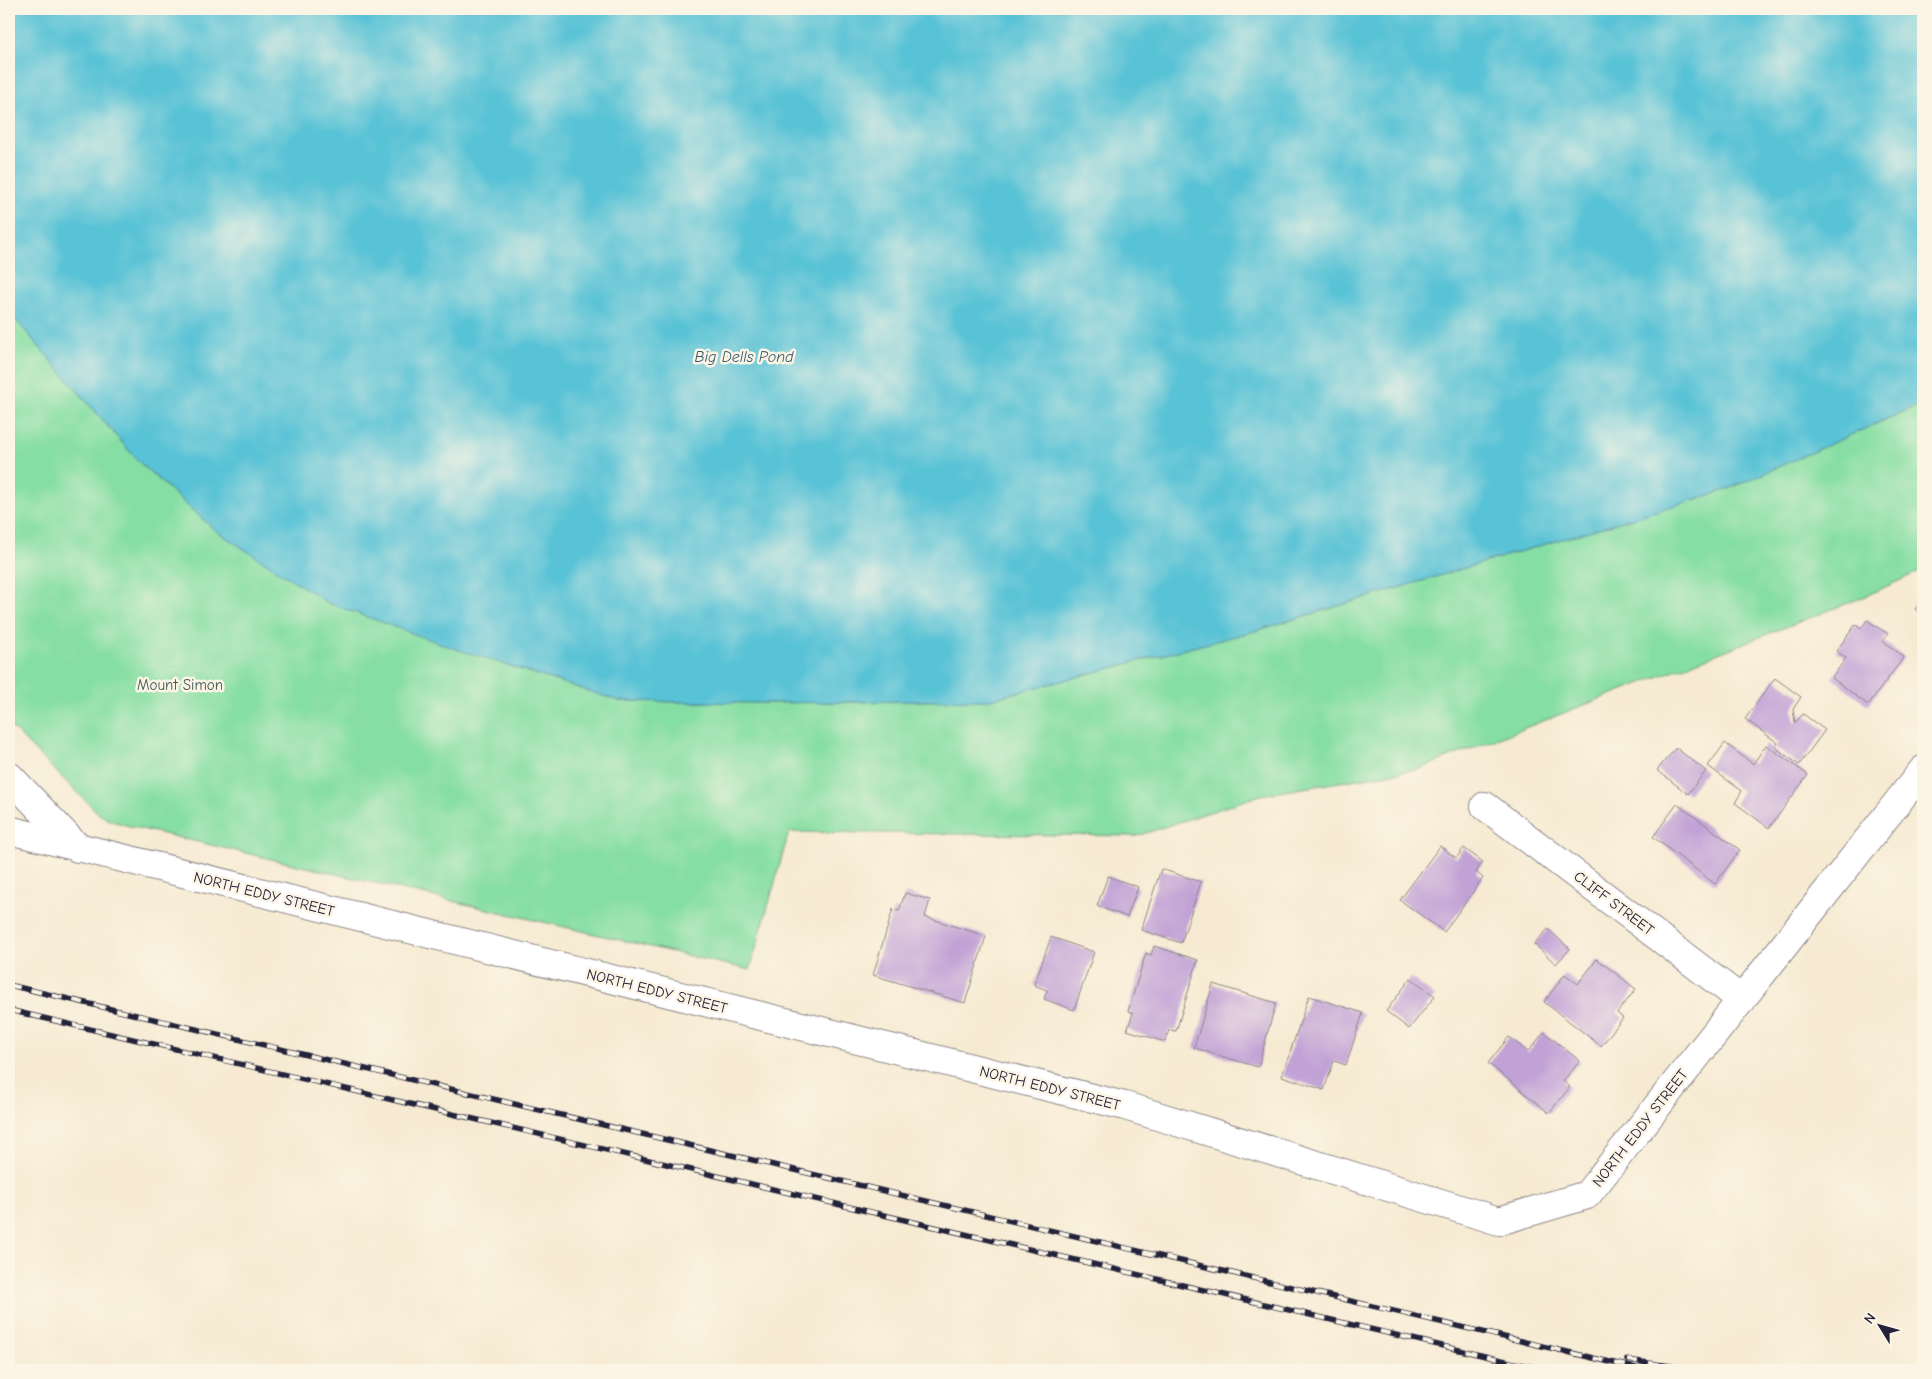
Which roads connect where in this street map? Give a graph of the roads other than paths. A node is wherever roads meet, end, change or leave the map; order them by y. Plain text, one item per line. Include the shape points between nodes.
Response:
1 (1923, 770) edge
2 (9, 776) edge
3 (1485, 806) dead end
4 (9, 830) edge
5 (78, 848) junction
6 (1742, 1000) junction

1 - 6 street, NORTH EDDY STREET
2 - 5 street
3 - 6 street, CLIFF STREET
4 - 5 street, NORTH EDDY STREET
5 - 6 street, NORTH EDDY STREET via 1125,1106 1499,1221 1587,1195

